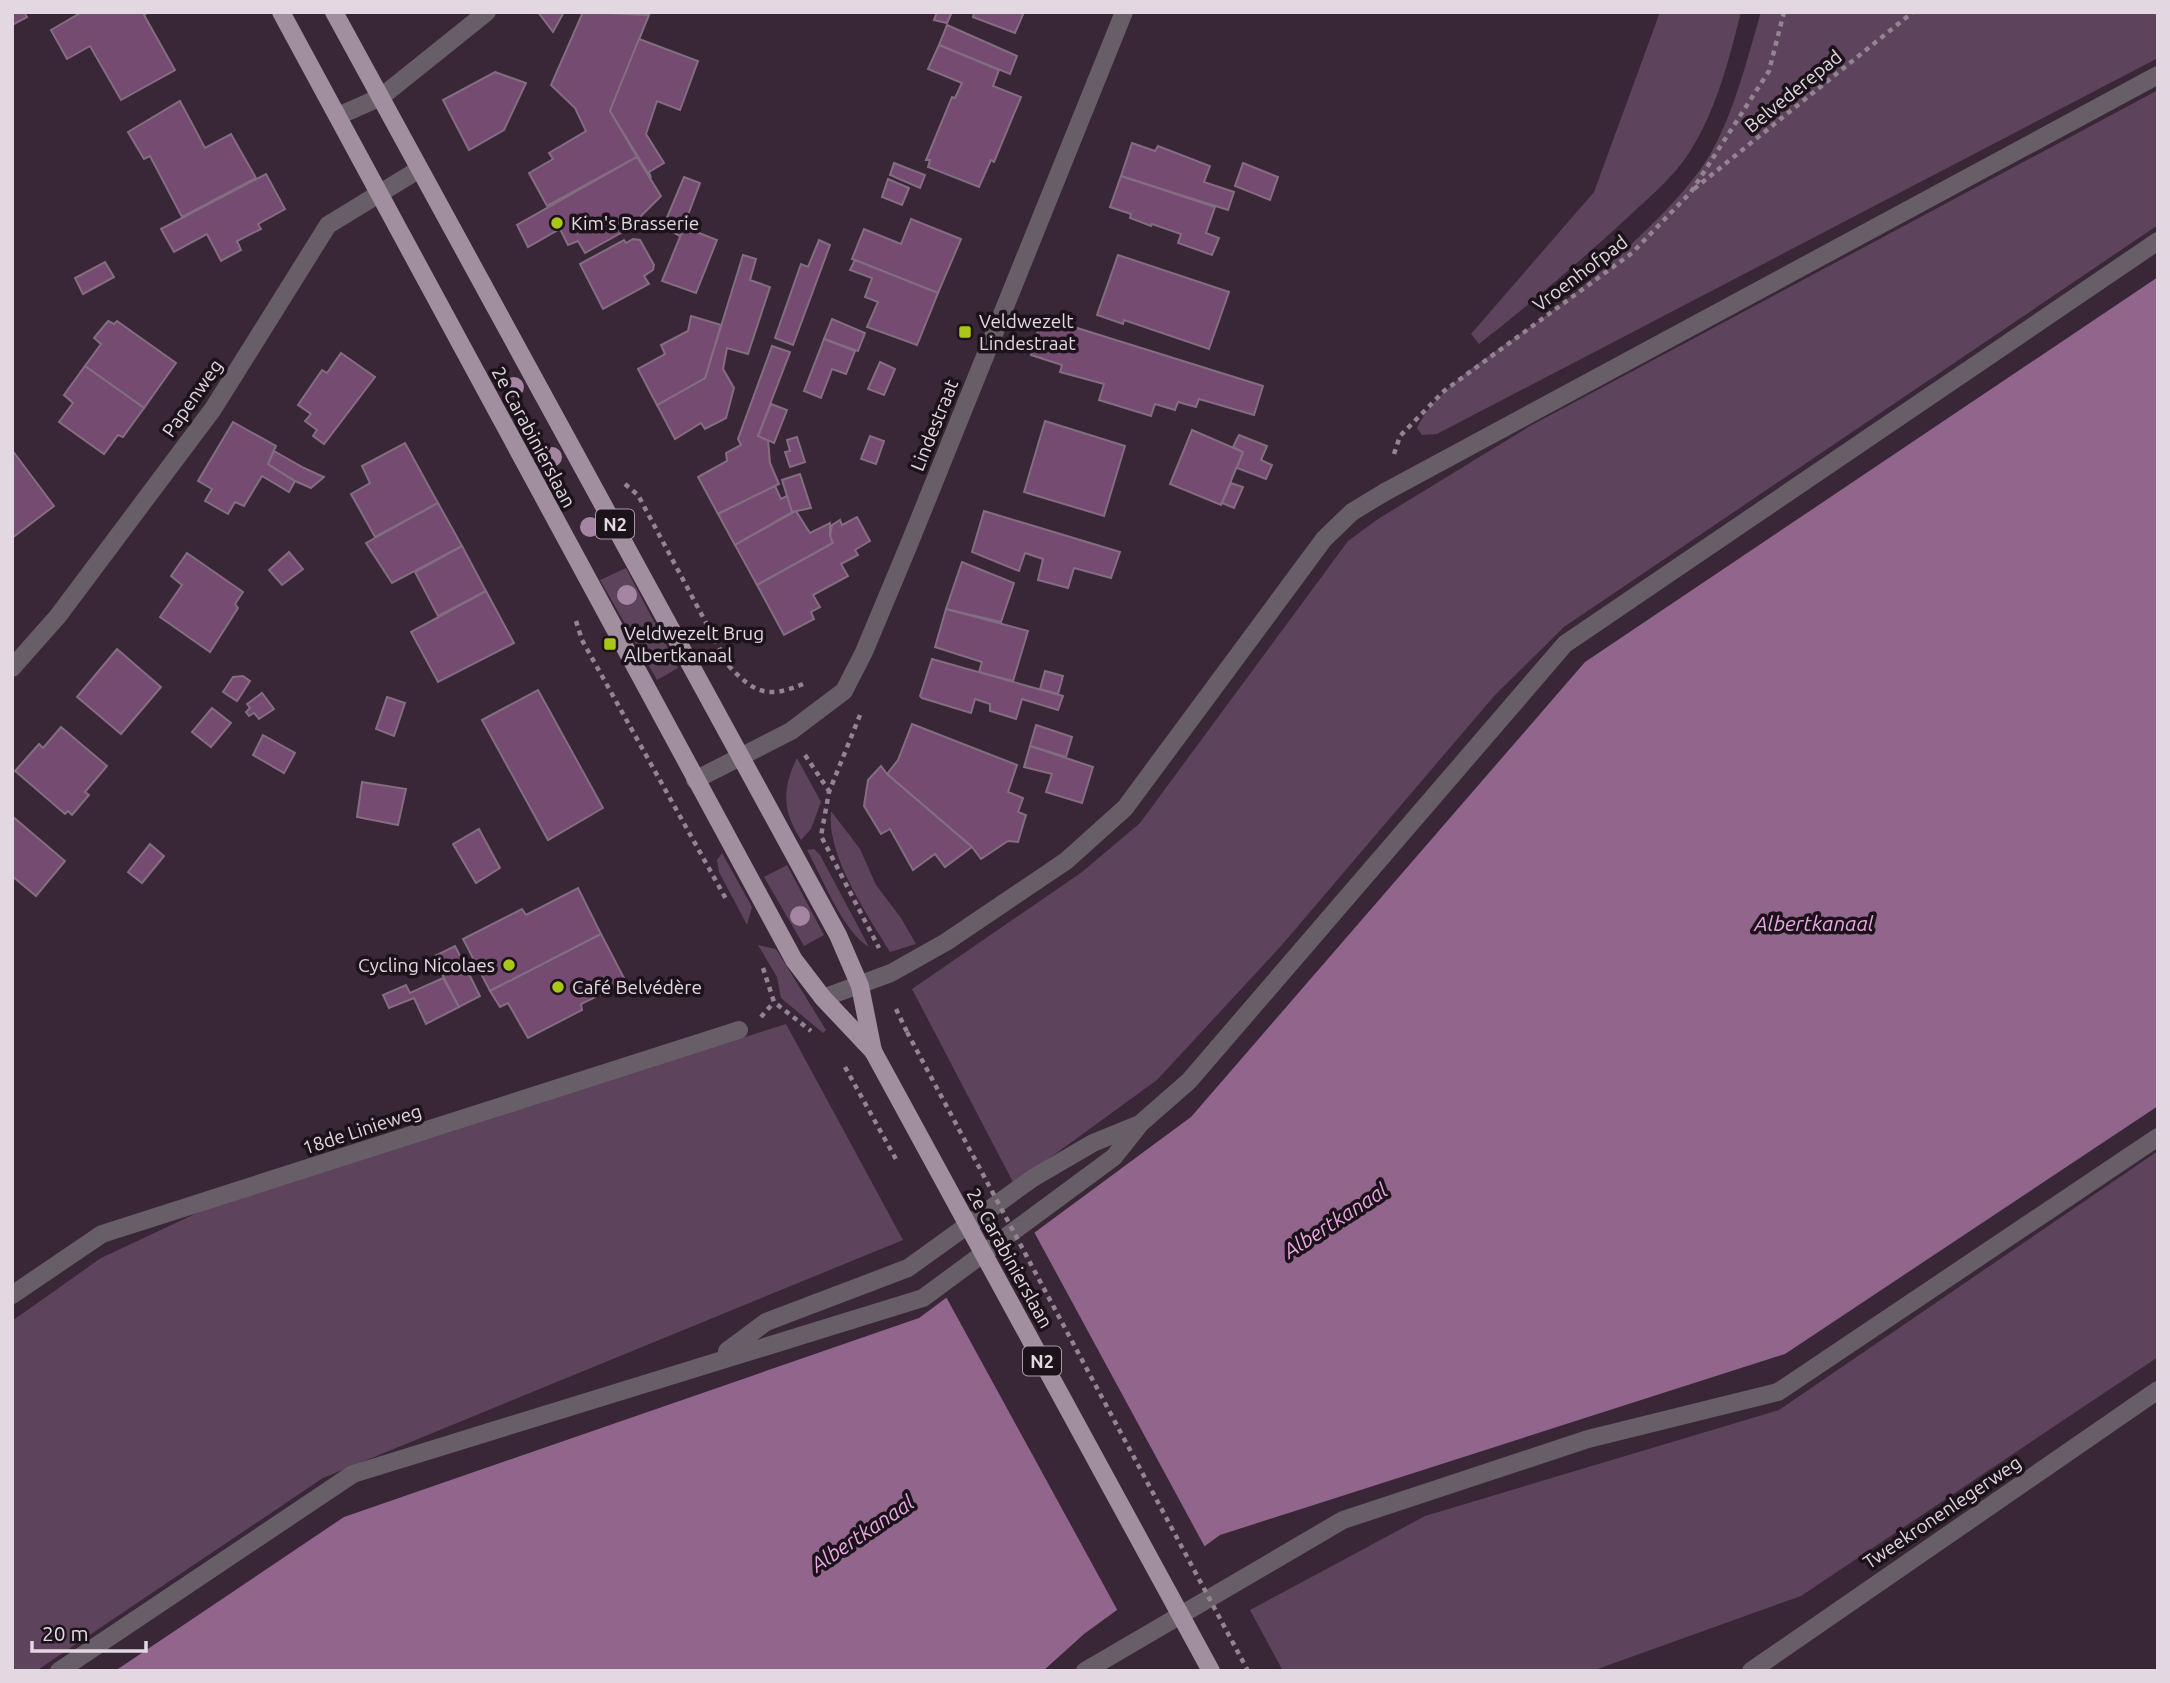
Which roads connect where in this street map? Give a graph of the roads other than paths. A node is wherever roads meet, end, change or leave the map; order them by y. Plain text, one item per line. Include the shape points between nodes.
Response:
1 (281, 12) edge
2 (334, 12) edge
3 (487, 12) edge
4 (1124, 12) edge
5 (2158, 75) edge
6 (381, 97) junction
7 (338, 116) junction
8 (418, 170) junction
9 (380, 191) junction
10 (2158, 241) edge
11 (12, 668) edge
12 (743, 756) junction
13 (695, 780) junction
14 (860, 986) junction
15 (823, 998) junction
16 (738, 1030) dead end
17 (873, 1051) junction
18 (1141, 1123) junction
19 (2158, 1137) edge
20 (12, 1295) edge
21 (715, 1360) junction
22 (2158, 1390) edge
23 (58, 1671) edge
24 (1085, 1671) edge
25 (1211, 1671) edge
26 (1751, 1671) edge

1 - 7 main road, 2e Carabinierslaan / N2
2 - 6 main road, 2e Carabinierslaan / N2
3 - 6 street
4 - 12 street, Lindestraat via 864,652 844,691 791,732
5 - 14 street via 1352,512 1324,539 1125,808 1066,861 946,942
6 - 7 street
6 - 8 main road, 2e Carabinierslaan / N2
7 - 9 main road, 2e Carabinierslaan / N2
8 - 9 street, Papenweg
8 - 12 main road, 2e Carabinierslaan / N2
9 - 11 street, Papenweg via 328,225 213,409 58,616
9 - 13 main road, 2e Carabinierslaan / N2
10 - 18 street via 1565,644 1189,1081
12 - 13 street, Lindestraat
12 - 14 main road, 2e Carabinierslaan / N2 via 838,935
13 - 15 main road, 2e Carabinierslaan / N2 via 794,960
14 - 15 street
14 - 17 main road, 2e Carabinierslaan / N2
15 - 17 main road, 2e Carabinierslaan / N2
16 - 20 street, 18de Linieweg via 102,1234
17 - 25 main road, 2e Carabinierslaan / N2, bridge
18 - 21 street via 1093,1143 1032,1178 908,1268 766,1322
18 - 21 street via 1114,1157 923,1298
19 - 24 street via 1778,1392 1588,1439 1343,1520
21 - 23 street via 353,1474
22 - 26 street, Tweekronenlegerweg

